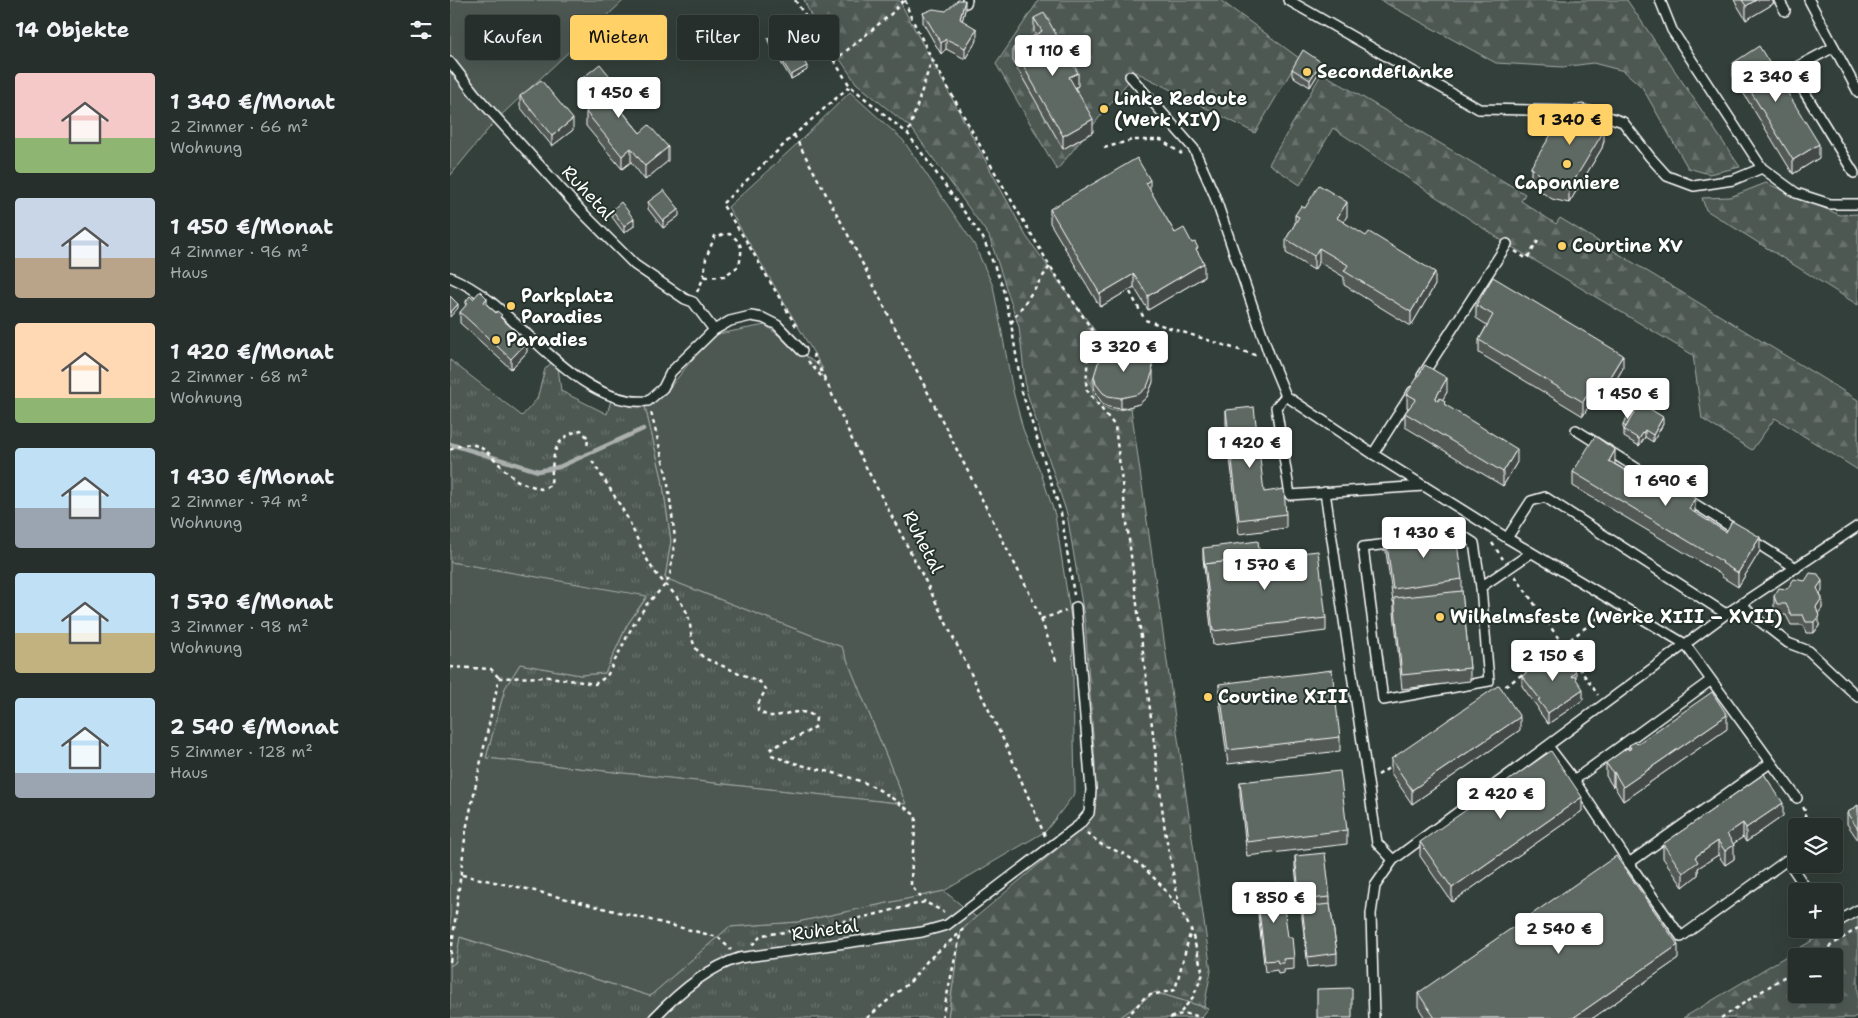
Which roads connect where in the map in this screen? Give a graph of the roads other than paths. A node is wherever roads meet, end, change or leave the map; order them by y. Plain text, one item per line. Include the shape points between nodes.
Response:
1 (1288, 0) edge
2 (1660, 0) edge
3 (1779, 0) edge
4 (1809, 0) edge
5 (1785, 11) dead end
6 (1834, 47) junction
7 (450, 62) edge
8 (1130, 76) dead end
9 (1858, 92) edge
10 (1762, 168) junction
11 (1854, 173) dead end
12 (1858, 204) edge
13 (1507, 245) road end
14 (450, 277) edge
15 (714, 330) junction
16 (807, 351) road end
17 (1286, 396) junction
18 (1576, 430) dead end
19 (1373, 454) junction
20 (1424, 486) junction
21 (1669, 488) edge
22 (1325, 492) junction
23 (1678, 494) edge
24 (1858, 526) edge
25 (1440, 537) edge
26 (1507, 538) junction
27 (1411, 541) edge
28 (1531, 553) junction
29 (1796, 568) junction
30 (1481, 588) junction
31 (1742, 605) junction
32 (1076, 607) road end
33 (1726, 614) junction
34 (1685, 644) junction
35 (1710, 681) junction
36 (1858, 697) edge
37 (1548, 746) junction
38 (1770, 763) junction
39 (1574, 780) junction
40 (1797, 798) road end
41 (1393, 860) junction
42 (1629, 864) junction
43 (1803, 883) edge
44 (1858, 910) edge
45 (1843, 919) edge
46 (654, 1018) edge
47 (1374, 1018) edge

1 - 10 lane via 1479,109 1594,112 1623,122 1667,176 1694,186 1733,180
2 - 10 lane via 1672,30
3 - 5 lane
4 - 6 lane
6 - 9 lane
6 - 11 lane via 1790,70
7 - 15 lane, Ruhetal via 582,213 635,265 693,302
8 - 17 lane via 1194,149 1214,194
10 - 12 lane via 1796,193 1830,204
13 - 19 lane
14 - 15 lane via 488,299 556,360 594,387 612,397 629,401 648,401 663,388 671,372
15 - 16 lane via 740,318 763,318
17 - 19 lane
17 - 22 lane via 1276,407 1290,494
18 - 21 lane
19 - 20 lane
20 - 22 lane
20 - 26 lane
22 - 41 lane via 1377,843
23 - 29 lane
24 - 29 lane
25 - 30 lane via 1460,534 1474,543
26 - 28 lane
26 - 33 lane via 1531,501 1545,497
27 - 30 lane via 1363,547 1383,700 1489,681
28 - 30 lane
28 - 34 lane
29 - 31 lane
31 - 33 lane
31 - 36 lane via 1788,643 1809,651
32 - 46 lane, Ruhetal via 1091,790 1089,813 1079,826 947,925 922,932 723,963 688,986
33 - 34 lane
34 - 35 lane
34 - 37 lane
35 - 38 lane
35 - 39 lane
37 - 39 lane
37 - 41 lane
38 - 40 lane
38 - 42 lane
39 - 42 lane
41 - 47 lane via 1375,886 1371,914
42 - 43 lane via 1681,936 1787,860
44 - 45 lane

